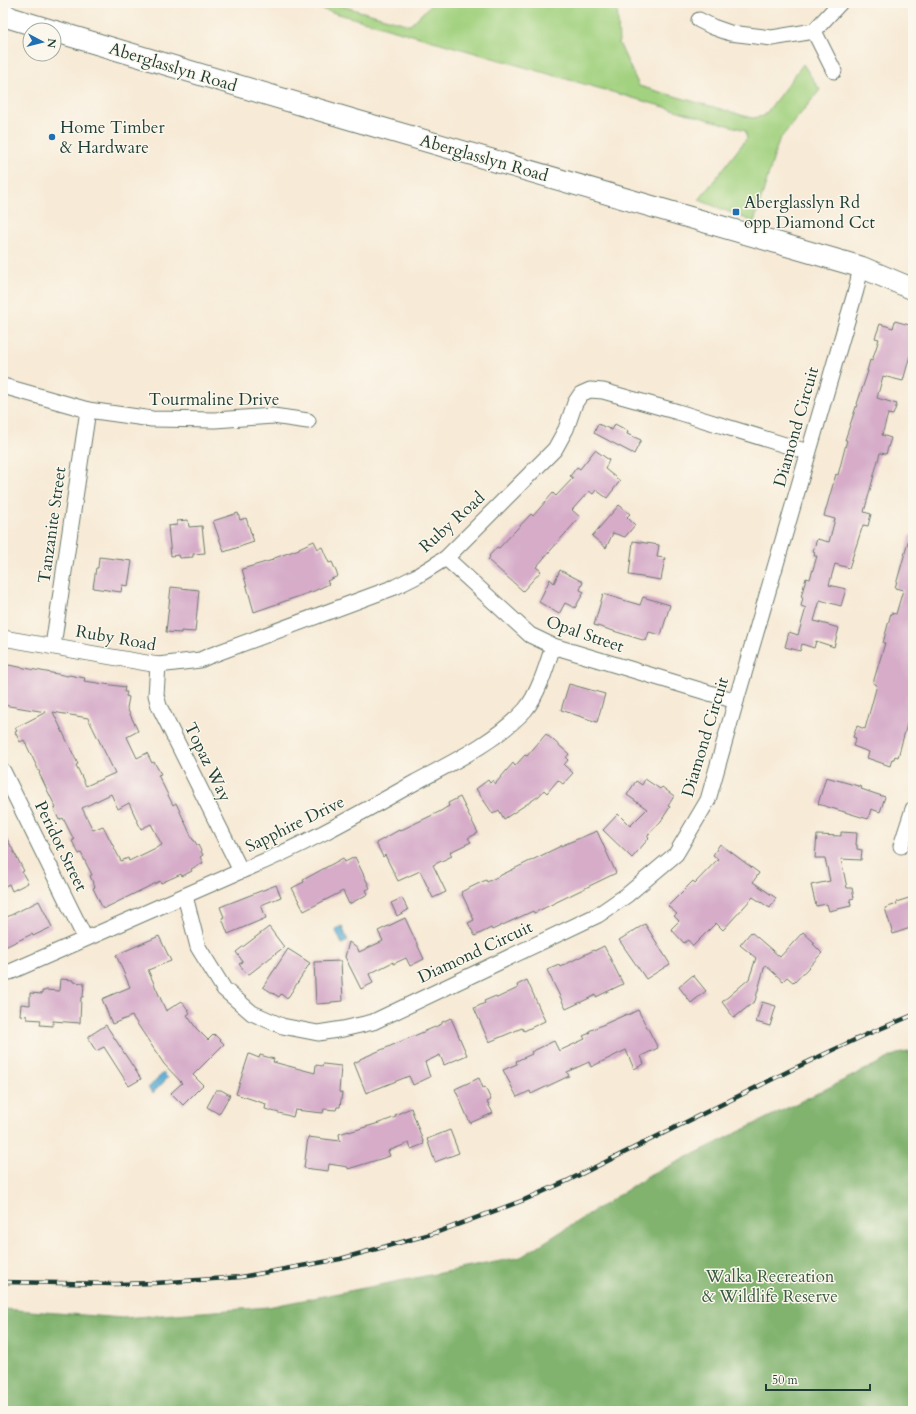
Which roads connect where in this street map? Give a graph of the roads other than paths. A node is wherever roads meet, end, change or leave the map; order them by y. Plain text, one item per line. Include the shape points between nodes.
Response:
1 (840, 3) edge
2 (3, 13) edge
3 (699, 20) dead end
4 (24, 22) edge
5 (814, 31) junction
6 (62, 33) edge
7 (834, 71) dead end
8 (861, 267) junction
9 (913, 289) edge
10 (3, 386) edge
11 (88, 410) junction
12 (308, 421) dead end
13 (808, 452) junction
14 (446, 558) junction
15 (3, 638) edge
16 (53, 646) junction
17 (553, 646) junction
18 (158, 665) junction
19 (736, 701) junction
20 (3, 771) edge
21 (913, 809) edge
22 (901, 846) dead end
23 (240, 871) junction
24 (185, 896) junction
25 (85, 938) junction
26 (3, 972) edge

1 - 5 street
2 - 4 main road
3 - 5 street via 730,33 750,36 772,38
5 - 7 street
6 - 8 main road, Aberglasslyn Road
8 - 9 main road, Aberglasslyn Road
8 - 13 street, Diamond Circuit
10 - 11 street, Tourmaline Drive
11 - 12 street, Tourmaline Drive via 152,420 215,420 273,416
11 - 16 street, Tanzanite Street
13 - 14 street, Ruby Road via 678,412 603,391 590,390 581,394 575,402 566,429 555,449
13 - 19 street, Diamond Circuit
14 - 17 street, Opal Street via 530,635
14 - 18 street, Ruby Road via 395,587 231,649 200,660
15 - 16 street, Ruby Road
16 - 18 street, Ruby Road
17 - 19 street, Opal Street
17 - 23 street, Sapphire Drive via 541,682 526,708 507,728 483,745 334,828
18 - 23 street, Topaz Way via 156,695 159,706
19 - 24 street, Diamond Circuit via 708,800 676,854 598,915 373,1022 318,1033 282,1026 252,1013 224,989 198,947
20 - 25 street, Peridot Street
21 - 22 street
23 - 24 street, Sapphire Drive
24 - 25 street, Sapphire Drive
25 - 26 street, Sapphire Drive via 10,972

